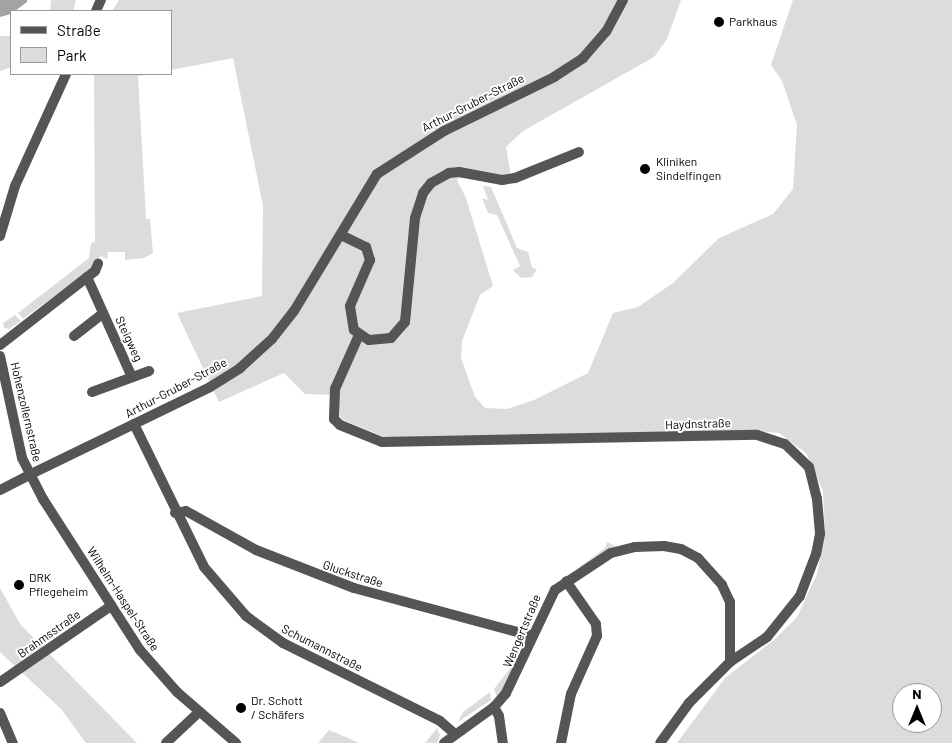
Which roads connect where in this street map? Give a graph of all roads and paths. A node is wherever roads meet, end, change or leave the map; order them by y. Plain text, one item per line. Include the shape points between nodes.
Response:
1 (623, 0) edge
2 (66, 75) edge
3 (579, 152) dead end
4 (341, 235) junction
5 (0, 236) edge
6 (98, 264) dead end
7 (87, 277) junction
8 (103, 313) junction
9 (359, 335) junction
10 (74, 336) dead end
11 (0, 345) edge
12 (0, 356) edge
13 (149, 371) dead end
14 (132, 375) junction
15 (92, 392) dead end
16 (134, 424) junction
17 (29, 474) junction
18 (0, 490) edge
19 (175, 513) junction
20 (566, 581) junction
21 (111, 606) junction
22 (532, 636) junction
23 (730, 662) junction
24 (0, 682) edge
25 (494, 707) junction
26 (198, 712) junction
27 (0, 714) edge
28 (454, 733) junction
29 (13, 743) edge
30 (166, 743) edge
31 (236, 743) edge
32 (444, 743) edge
33 (502, 743) edge
34 (561, 743) edge
35 (660, 743) edge

1 - 4 street, Arthur-Gruber-Straße via 606,32 583,58 444,131 377,174
2 - 5 street via 15,186
3 - 9 street via 515,178 502,180 459,172 449,173 431,183 423,193 415,218 405,322 396,335 385,340 369,340
4 - 9 street via 360,242 369,253 369,266 350,306 350,322
4 - 16 street, Arthur-Gruber-Straße via 294,311 258,353 210,387
6 - 7 street
7 - 8 street, Steigweg
7 - 11 street
8 - 10 street, Steigweg
8 - 14 street, Steigweg
9 - 23 street, Haydnstraße via 335,389 334,419 340,425 382,442 757,435 772,438 793,450 809,467 817,499 820,534 816,554 792,610 767,637
12 - 17 street, Hohenzollernstraße via 22,458
13 - 14 street, Steigweg
14 - 15 street, Steigweg
16 - 17 street, Arthur-Gruber-Straße
16 - 19 street, Schumannstraße
17 - 18 street, Arthur-Gruber-Straße
17 - 21 street, Wilhelm-Haspel-Straße
19 - 22 street, Gluckstraße via 186,512 256,550 354,588
19 - 28 street, Schumannstraße via 212,579 265,631 298,651 440,722
20 - 22 street, Wengertstraße via 551,595
20 - 23 street, Wengertstraße via 599,559 624,550 664,546 690,554 712,571 730,602
20 - 34 street via 596,624 598,636 571,694
21 - 24 street, Brahmsstraße
21 - 26 street, Wilhelm-Haspel-Straße via 140,650
22 - 25 street, Wengertstraße via 516,677
23 - 35 street, Haydnstraße via 689,703
25 - 28 street, Wengertstraße
25 - 33 street via 499,716
26 - 30 street
26 - 31 street, Wilhelm-Haspel-Straße
27 - 29 street
28 - 32 street, Wengertstraße

